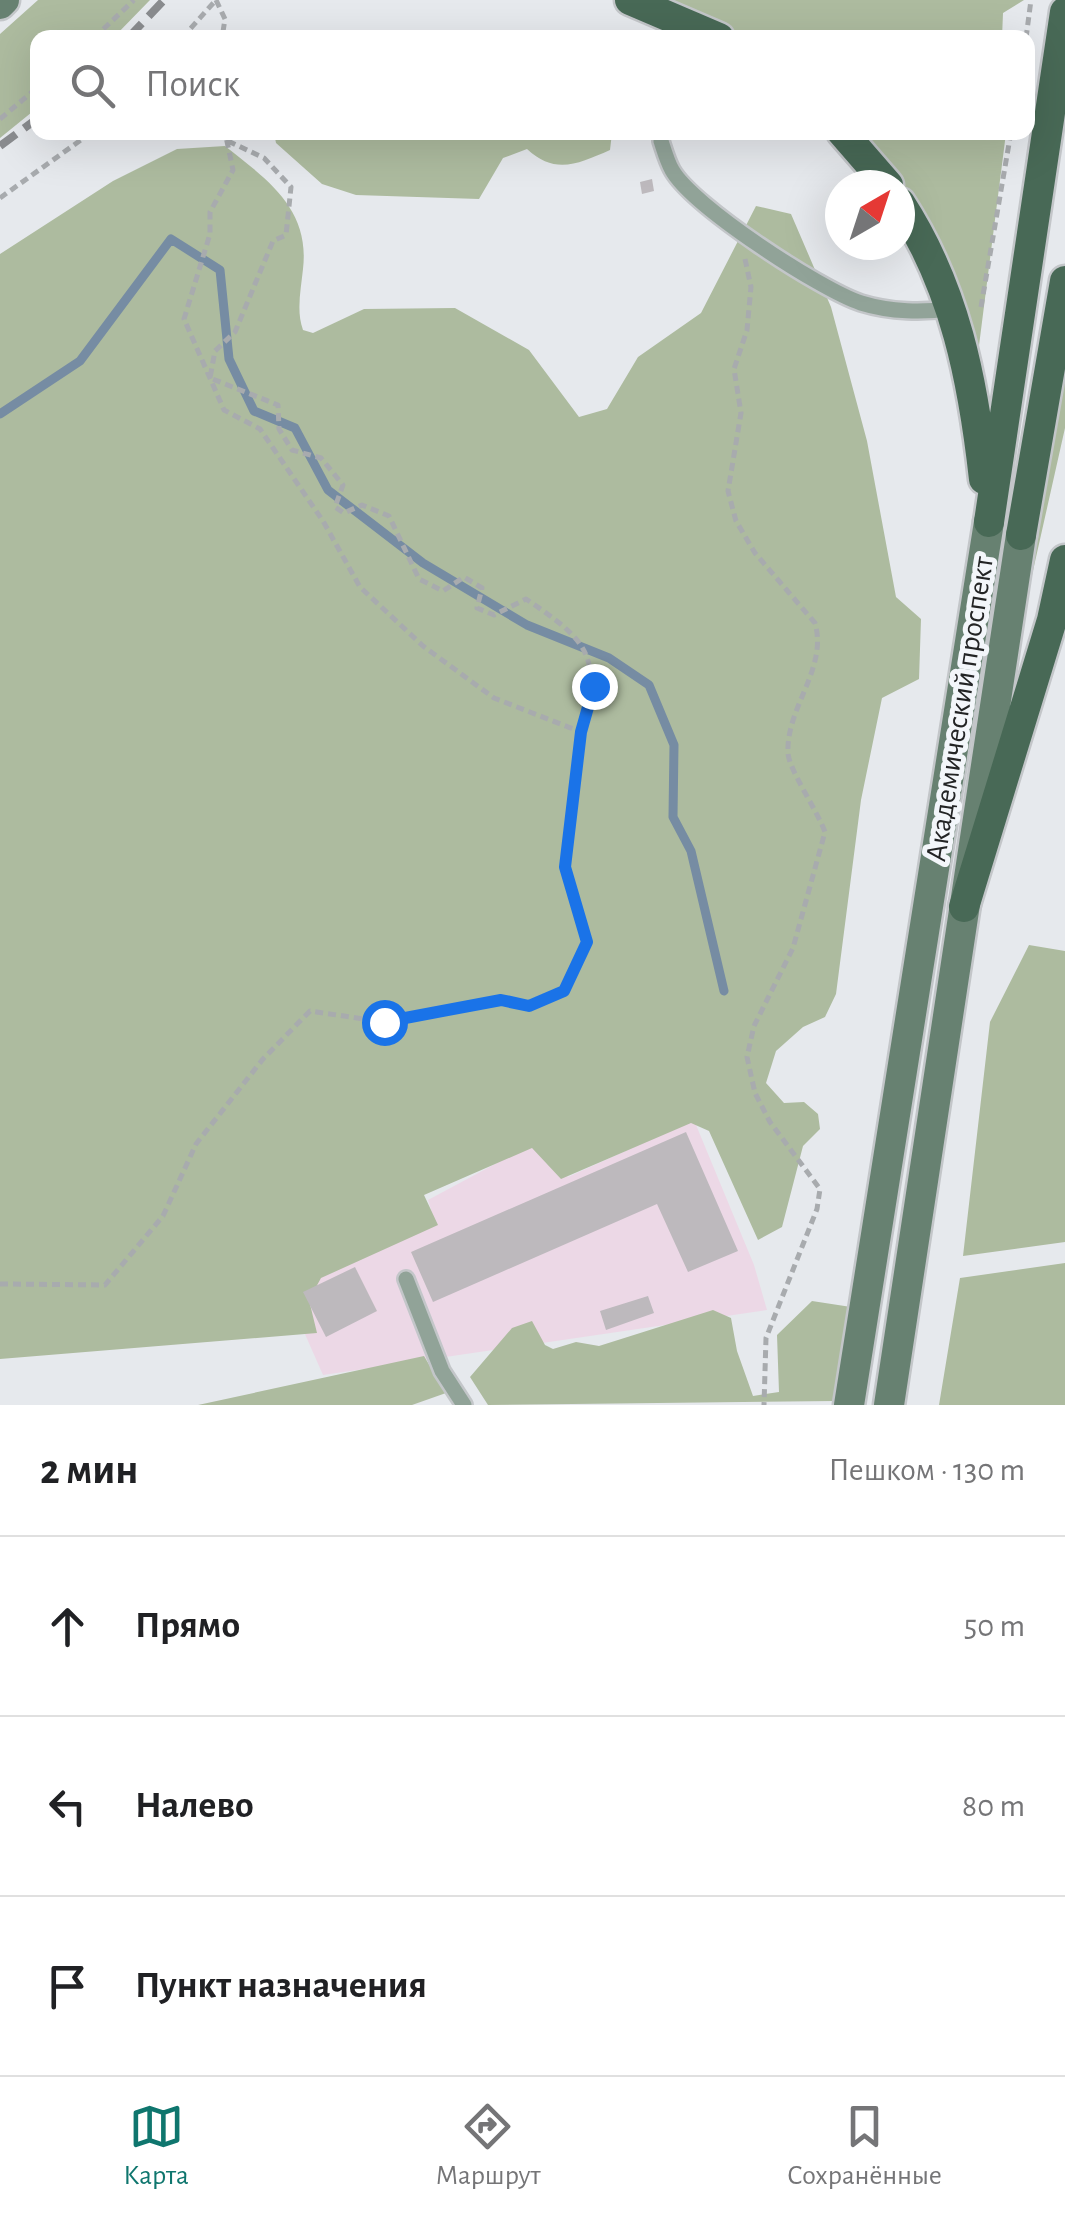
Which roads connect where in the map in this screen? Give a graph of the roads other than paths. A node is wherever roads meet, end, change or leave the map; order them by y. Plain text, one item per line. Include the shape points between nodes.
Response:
1 (630, 0) edge
2 (1065, 13) edge
3 (700, 30) edge
4 (849, 140) edge
5 (661, 141) dead end
6 (875, 170) edge
7 (915, 227) edge
8 (1065, 281) edge
9 (966, 312) junction
10 (989, 522) junction
11 (1065, 560) edge
12 (964, 906) junction
13 (406, 1279) dead end
14 (464, 1405) edge
15 (849, 1405) edge
16 (889, 1405) edge

1 - 3 main road
2 - 10 main road, Академический проспект
4 - 6 main road
5 - 9 lane via 672,171 704,205 860,303
7 - 9 main road
8 - 12 main road, Академический проспект
9 - 10 main road
10 - 15 main road, Академический проспект
11 - 12 main road
12 - 16 main road, Академический проспект
13 - 14 lane via 442,1371

